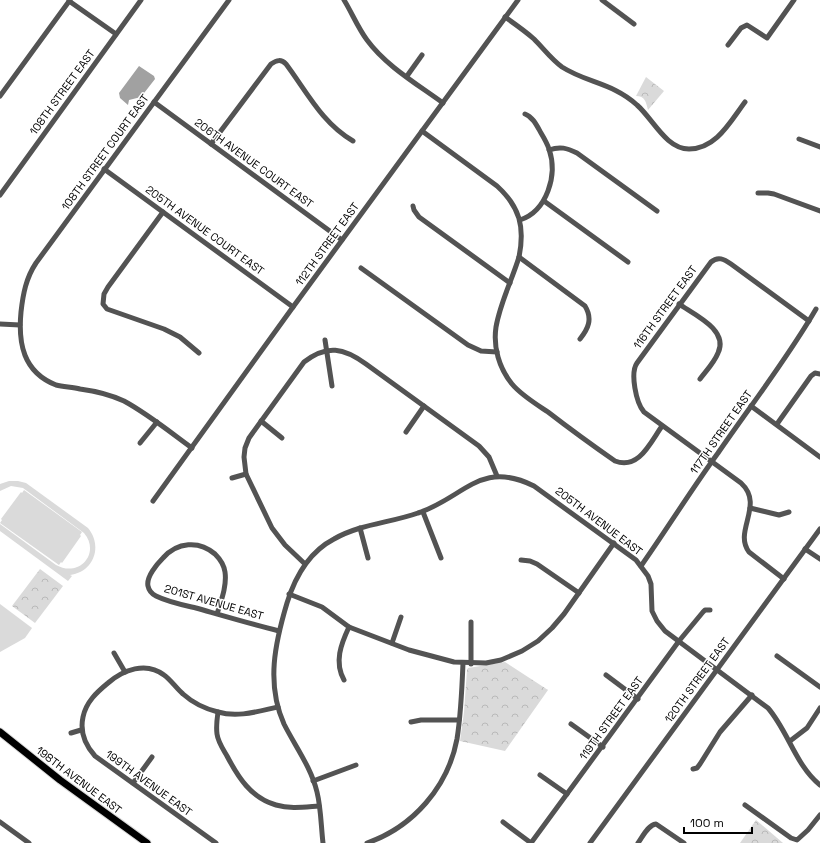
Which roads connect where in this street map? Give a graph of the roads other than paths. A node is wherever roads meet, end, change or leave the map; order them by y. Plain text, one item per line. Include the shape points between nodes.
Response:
1 (69, 0) edge
2 (141, 0) edge
3 (229, 0) edge
4 (344, 0) edge
5 (518, 0) edge
6 (602, 0) edge
7 (794, 0) edge
8 (505, 17) junction
9 (634, 24) dead end
10 (116, 34) junction
11 (728, 45) dead end
12 (422, 55) dead end
13 (407, 76) junction
14 (0, 96) edge
15 (154, 102) junction
16 (745, 102) dead end
17 (443, 103) junction
18 (525, 114) dead end
19 (422, 131) junction
20 (799, 140) dead end
21 (353, 141) dead end
22 (211, 144) junction
23 (820, 147) edge
24 (550, 150) junction
25 (104, 169) junction
26 (758, 193) dead end
27 (0, 195) edge
28 (544, 201) junction
29 (413, 206) dead end
30 (657, 211) dead end
31 (820, 211) edge
32 (163, 212) junction
33 (520, 220) junction
34 (342, 240) junction
35 (519, 257) junction
36 (628, 262) dead end
37 (361, 268) dead end
38 (510, 283) junction
39 (679, 304) junction
40 (293, 307) junction
41 (816, 309) dead end
42 (809, 321) junction
43 (0, 324) edge
44 (20, 325) junction
45 (580, 339) dead end
46 (325, 340) dead end
47 (326, 351) junction
48 (497, 352) junction
49 (199, 353) dead end
50 (818, 373) edge
51 (700, 379) dead end
52 (332, 386) dead end
53 (424, 406) junction
54 (751, 406) junction
55 (261, 421) junction
56 (156, 422) junction
57 (777, 424) junction
58 (662, 426) junction
59 (406, 432) dead end
60 (282, 438) dead end
61 (140, 443) dead end
62 (192, 448) junction
63 (820, 457) edge
64 (711, 462) junction
65 (246, 474) junction
66 (497, 476) junction
67 (232, 478) dead end
68 (153, 501) dead end
69 (750, 508) junction
70 (423, 512) junction
71 (789, 512) dead end
72 (360, 528) junction
73 (820, 529) edge
74 (614, 543) junction
75 (806, 549) junction
76 (368, 558) dead end
77 (441, 558) dead end
78 (820, 559) edge
79 (521, 560) dead end
80 (305, 564) junction
81 (641, 566) junction
82 (784, 578) junction
83 (579, 593) junction
84 (289, 594) junction
85 (710, 610) dead end
86 (217, 614) junction
87 (401, 617) dead end
88 (471, 622) dead end
89 (349, 627) junction
90 (279, 631) junction
91 (679, 641) junction
92 (392, 643) junction
93 (114, 653) dead end
94 (777, 656) dead end
95 (463, 663) junction
96 (471, 664) junction
97 (717, 670) junction
98 (125, 672) junction
99 (606, 675) dead end
100 (344, 680) dead end
101 (820, 687) edge
102 (752, 696) junction
103 (638, 699) junction
104 (278, 707) junction
105 (820, 708) edge
106 (218, 712) junction
107 (460, 720) junction
108 (411, 722) dead end
109 (571, 724) dead end
110 (81, 730) junction
111 (0, 732) edge
112 (71, 733) dead end
113 (790, 741) junction
114 (603, 747) junction
115 (152, 757) dead end
116 (356, 765) dead end
117 (693, 769) dead end
118 (540, 775) dead end
119 (313, 781) junction
120 (133, 783) junction
121 (820, 785) edge
122 (567, 794) junction
123 (745, 805) dead end
124 (319, 806) junction
125 (820, 815) edge
126 (0, 822) edge
127 (503, 822) dead end
128 (29, 843) edge
129 (147, 843) edge
130 (216, 843) edge
131 (323, 843) edge
132 (367, 843) edge
133 (531, 843) edge
134 (590, 843) edge
135 (638, 843) edge
136 (684, 843) edge

1 - 10 street
1 - 14 street
2 - 10 street, 108TH STREET EAST
3 - 15 street, 108TH STREET COURT EAST
4 - 13 street via 359,29 376,52
5 - 8 street, 112TH STREET EAST
6 - 9 street
7 - 11 street via 767,38 747,25 741,28
8 - 16 street via 562,66 581,77 606,85 638,105 660,132 681,147 691,149 707,145 725,129
8 - 17 street, 112TH STREET EAST
10 - 27 street, 108TH STREET EAST
12 - 13 street
13 - 17 street
15 - 22 street, 206TH AVENUE COURT EAST
15 - 25 street, 108TH STREET COURT EAST
17 - 19 street, 112TH STREET EAST
18 - 24 street via 534,122
19 - 33 street via 507,195
19 - 34 street, 112TH STREET EAST
20 - 23 street
21 - 22 street via 326,119 281,60 271,64
22 - 34 street, 206TH AVENUE COURT EAST
24 - 28 street via 552,172
24 - 30 street via 557,147 577,153
25 - 32 street, 205TH AVENUE COURT EAST
25 - 44 street, 108TH STREET COURT EAST via 31,271 24,292
26 - 31 street via 768,193
28 - 33 street via 535,212
28 - 36 street
29 - 38 street via 419,217
32 - 40 street, 205TH AVENUE COURT EAST
32 - 49 street via 108,287 104,294 104,307 164,329 180,337
33 - 35 street via 522,239
34 - 40 street, 112TH STREET EAST
35 - 38 street
35 - 45 street via 585,306 590,322
37 - 48 street via 468,345 481,351
38 - 48 street via 496,327
39 - 42 street, 116TH STREET EAST via 711,262 718,258 723,259
39 - 51 street via 710,326 720,338 718,354
39 - 58 street, 116TH STREET EAST via 633,372 639,406
40 - 62 street, 112TH STREET EAST
41 - 42 street, 117TH STREET EAST
42 - 54 street, 117TH STREET EAST
43 - 44 street
44 - 56 street, 108TH STREET COURT EAST via 24,354 44,379 57,385 112,396
46 - 47 street
47 - 52 street
47 - 53 street via 342,351 356,357
47 - 55 street via 304,362
48 - 58 street via 506,376 517,389 615,461 625,463 640,456
50 - 57 street via 811,376
53 - 59 street
53 - 66 street via 479,446 489,457
54 - 57 street
54 - 64 street, 117TH STREET EAST
55 - 60 street
55 - 65 street via 245,448
56 - 61 street
56 - 62 street, 108TH STREET COURT EAST
57 - 63 street
58 - 64 street
62 - 68 street, 112TH STREET EAST
64 - 69 street via 747,489
64 - 81 street, 117TH STREET EAST
65 - 67 street
65 - 80 street via 276,534
66 - 70 street, 205TH AVENUE EAST via 478,480
66 - 74 street, 205TH AVENUE EAST via 512,477 534,486
69 - 71 street via 779,515
69 - 82 street via 745,538 747,549
70 - 72 street, 205TH AVENUE EAST
70 - 77 street
72 - 76 street
72 - 80 street, 205TH AVENUE EAST via 327,543
73 - 75 street, 120TH STREET EAST
74 - 81 street, 205TH AVENUE EAST
74 - 83 street
75 - 78 street
75 - 82 street, 120TH STREET EAST
79 - 83 street via 537,564
80 - 84 street, 205TH AVENUE EAST
81 - 91 street, 205TH AVENUE EAST via 651,584 654,616 665,631
82 - 97 street, 120TH STREET EAST
83 - 96 street via 555,625 530,646 501,660
84 - 89 street via 322,607
84 - 90 street, 205TH AVENUE EAST
85 - 91 street, 119TH STREET EAST via 704,610
86 - 86 street, 201ST AVENUE EAST via 225,573 220,560 206,548 188,544 164,556 148,579 152,594
86 - 90 street, 201ST AVENUE EAST
87 - 92 street
88 - 96 street
89 - 92 street
89 - 100 street via 338,659
90 - 104 street, 205TH AVENUE EAST via 273,675
91 - 97 street, 205TH AVENUE EAST
91 - 103 street, 119TH STREET EAST
92 - 95 street via 436,658
93 - 98 street
94 - 101 street
95 - 96 street
95 - 107 street
97 - 102 street, 205TH AVENUE EAST
97 - 134 street, 120TH STREET EAST
98 - 106 street via 140,668 155,670 165,675 187,698
98 - 110 street via 100,689 89,703 83,715
99 - 103 street
102 - 113 street, 205TH AVENUE EAST via 771,712
102 - 117 street via 720,732 697,768
103 - 114 street, 119TH STREET EAST
104 - 106 street via 241,714
104 - 119 street, 205TH AVENUE EAST
105 - 113 street via 807,728
106 - 124 street via 216,730 220,742 236,774 248,788 264,800 278,805 294,808
107 - 108 street
107 - 132 street via 448,768 428,802 400,827
109 - 114 street
110 - 112 street
110 - 120 street, 199TH AVENUE EAST via 95,756
111 - 129 main road, 198TH AVENUE EAST via 60,780
113 - 121 street, 205TH AVENUE EAST via 806,771
114 - 122 street, 119TH STREET EAST
115 - 120 street
116 - 119 street
118 - 122 street
119 - 124 street, 205TH AVENUE EAST
120 - 130 street, 199TH AVENUE EAST
122 - 133 street, 119TH STREET EAST
123 - 125 street via 791,838 798,839
124 - 131 street, 205TH AVENUE EAST
126 - 128 street
127 - 133 street
135 - 136 street via 654,824 661,826

